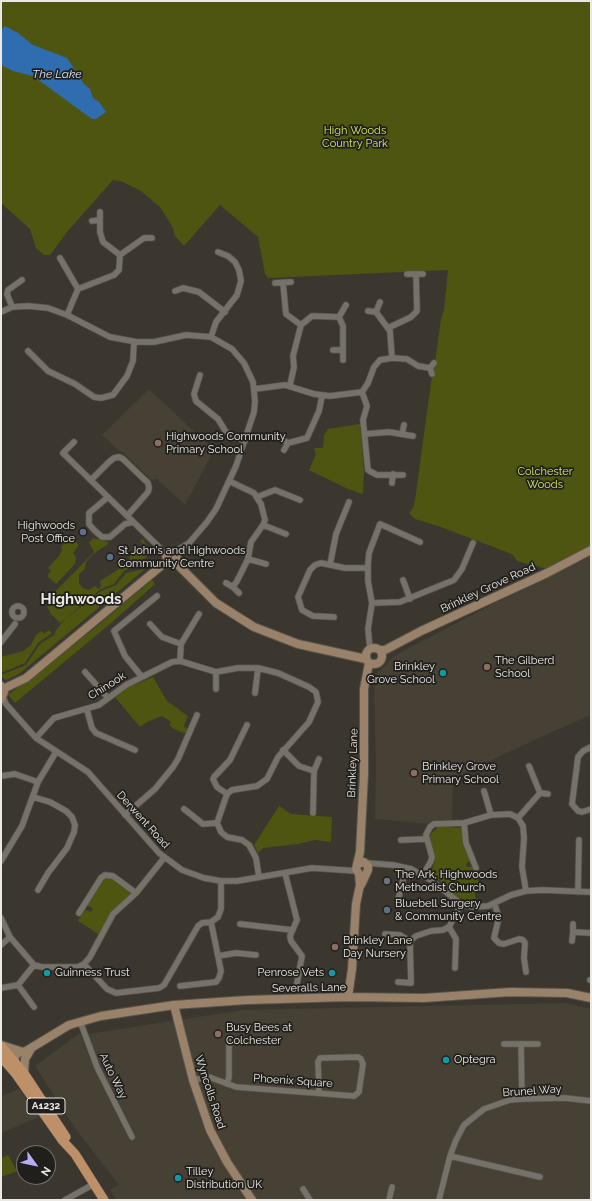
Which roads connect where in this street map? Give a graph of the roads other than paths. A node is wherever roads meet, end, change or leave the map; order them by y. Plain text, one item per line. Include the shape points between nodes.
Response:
1 (100, 212) dead end
2 (100, 220) junction
3 (92, 221) dead end
4 (152, 238) dead end
5 (218, 252) dead end
6 (120, 255) junction
7 (60, 258) dead end
8 (407, 274) dead end
9 (416, 274) junction
10 (423, 274) dead end
11 (22, 280) dead end
12 (291, 282) dead end
13 (275, 283) dead end
14 (283, 283) junction
15 (78, 289) junction
16 (175, 291) dead end
17 (380, 302) dead end
18 (346, 305) dead end
19 (12, 307) junction
20 (368, 311) dead end
21 (1, 312) edge
22 (225, 312) junction
23 (376, 312) junction
24 (67, 314) junction
25 (339, 317) junction
26 (301, 325) junction
27 (388, 328) junction
28 (212, 338) junction
29 (134, 342) junction
30 (333, 350) dead end
31 (343, 350) junction
32 (28, 351) dead end
33 (392, 358) junction
34 (343, 360) dead end
35 (434, 363) dead end
36 (430, 368) junction
37 (432, 374) dead end
38 (200, 375) dead end
39 (290, 385) junction
40 (255, 389) junction
41 (362, 392) junction
42 (322, 396) junction
43 (404, 425) dead end
44 (365, 434) junction
45 (402, 434) junction
46 (413, 436) dead end
47 (281, 439) dead end
48 (245, 441) junction
49 (74, 442) dead end
50 (288, 443) junction
51 (284, 450) dead end
52 (393, 474) junction
53 (403, 475) dead end
54 (91, 480) junction
55 (229, 481) junction
56 (392, 483) dead end
57 (296, 490) dead end
58 (293, 496) junction
59 (108, 497) junction
60 (257, 497) junction
61 (300, 500) dead end
62 (349, 502) dead end
63 (127, 516) junction
64 (133, 522) junction
65 (263, 525) junction
66 (286, 534) dead end
67 (420, 542) dead end
68 (473, 542) dead end
69 (591, 550) edge
70 (171, 556) junction
71 (248, 559) junction
72 (266, 564) dead end
73 (330, 565) junction
74 (368, 568) junction
75 (403, 580) dead end
76 (226, 583) dead end
77 (233, 587) junction
78 (240, 593) dead end
79 (158, 596) dead end
80 (410, 599) junction
81 (372, 603) junction
82 (199, 614) dead end
83 (334, 617) dead end
84 (17, 620) dead end
85 (150, 624) dead end
86 (1, 642) edge
87 (182, 644) junction
88 (373, 655) junction
89 (180, 661) junction
90 (258, 668) junction
91 (85, 672) dead end
92 (216, 672) junction
93 (142, 677) junction
94 (216, 689) dead end
95 (255, 693) dead end
96 (2, 696) edge
97 (108, 698) junction
98 (87, 710) junction
99 (197, 715) dead end
100 (247, 725) dead end
101 (36, 738) junction
102 (591, 747) edge
103 (135, 750) dead end
104 (284, 750) junction
105 (56, 752) junction
106 (319, 759) dead end
107 (528, 766) dead end
108 (314, 771) junction
109 (1, 776) edge
110 (38, 782) junction
111 (484, 791) dead end
112 (540, 793) junction
113 (227, 794) junction
114 (548, 794) dead end
115 (33, 797) junction
116 (591, 808) edge
117 (184, 809) dead end
118 (313, 813) dead end
119 (125, 815) junction
120 (491, 815) junction
121 (518, 818) junction
122 (464, 823) junction
123 (217, 824) junction
124 (426, 839) junction
125 (401, 840) dead end
126 (579, 840) dead end
127 (164, 858) junction
128 (1, 861) edge
129 (362, 868) junction
130 (406, 868) junction
131 (476, 868) dead end
132 (285, 873) junction
133 (423, 876) junction
134 (259, 877) junction
135 (221, 881) junction
136 (38, 890) dead end
137 (526, 891) junction
138 (578, 892) junction
139 (591, 892) edge
140 (136, 893) junction
141 (398, 900) dead end
142 (494, 903) junction
143 (461, 904) junction
144 (79, 913) dead end
145 (1, 918) edge
146 (211, 922) junction
147 (240, 924) dead end
148 (573, 924) dead end
149 (449, 927) junction
150 (292, 930) junction
151 (572, 932) junction
152 (591, 933) edge
153 (385, 934) dead end
154 (10, 937) junction
155 (410, 941) junction
156 (572, 941) dead end
157 (1, 945) edge
158 (256, 955) dead end
159 (218, 956) junction
160 (84, 964) junction
161 (34, 965) junction
162 (456, 968) dead end
163 (526, 972) dead end
164 (398, 982) dead end
165 (297, 983) dead end
166 (18, 985) junction
167 (180, 986) dead end
168 (1, 988) edge
169 (348, 997) junction
170 (591, 998) edge
171 (174, 1005) junction
172 (34, 1007) dead end
173 (80, 1021) junction
174 (229, 1040) dead end
175 (504, 1044) dead end
176 (521, 1044) junction
177 (538, 1044) dead end
178 (1, 1045) edge
179 (34, 1045) junction
180 (25, 1051) junction
181 (3, 1060) edge
182 (15, 1061) junction
183 (19, 1073) junction
184 (193, 1080) junction
185 (227, 1084) junction
186 (319, 1093) junction
187 (522, 1100) junction
188 (591, 1101) edge
189 (132, 1137) dead end
190 (450, 1156) junction
191 (540, 1177) dead end
192 (94, 1184) junction
193 (392, 1187) dead end
194 (303, 1188) dead end
195 (65, 1200) edge
196 (104, 1200) edge
197 (252, 1200) edge
198 (310, 1200) edge
199 (389, 1200) edge
200 (439, 1200) edge

1 - 2 street
2 - 3 street
2 - 6 street via 103,242
4 - 6 street via 144,235
5 - 22 street via 235,262 241,276 241,286
6 - 15 street via 118,270 114,275
7 - 15 street
8 - 9 street
9 - 10 street
9 - 27 street via 417,311 411,317
11 - 19 street via 8,290
12 - 14 street
13 - 14 street
14 - 26 street via 286,314
15 - 24 street
16 - 22 street via 183,288 199,292
17 - 23 street
18 - 25 street
19 - 21 street
19 - 24 street via 41,307
20 - 23 street
22 - 28 street via 216,322
23 - 27 street
24 - 29 street via 110,337
25 - 26 street via 312,316
25 - 31 street via 343,326
26 - 39 street
27 - 33 street
28 - 29 street via 186,335 154,342
28 - 40 street via 238,355 249,372
29 - 32 street via 133,361 127,376 112,395 100,398 48,371
30 - 31 street
31 - 34 street
33 - 36 street via 406,359 418,366
33 - 41 street via 376,363
35 - 36 street
36 - 37 street
38 - 48 street via 194,394 196,400 218,418 226,432
39 - 40 street via 272,385
39 - 42 street
40 - 48 street via 254,412
41 - 42 street
41 - 44 street via 367,406 363,420
42 - 50 street via 310,434 303,440
43 - 45 street
44 - 45 street
44 - 52 street via 368,470 374,474
45 - 46 street
47 - 50 street
48 - 55 street
49 - 54 street via 63,453
50 - 51 street
52 - 53 street
52 - 56 street
54 - 59 street
54 - 63 street via 109,462 119,457 148,482 148,492
55 - 60 street via 249,490
55 - 70 street via 207,522
57 - 58 street
58 - 60 street via 275,490
58 - 61 street
59 - 63 street
59 - 64 street via 89,513 88,524 94,530 102,537 110,537 125,524
60 - 65 street via 265,520
62 - 73 street via 336,534
63 - 64 street
64 - 70 street
65 - 66 street
65 - 71 street via 251,542
67 - 74 street via 380,524 369,553
68 - 80 street via 462,569 454,580
69 - 88 street, Brinkley Grove Road
70 - 88 street, Brinkley Grove Road via 216,603 254,627 298,644 346,655
70 - 96 street
71 - 72 street
71 - 77 street
73 - 74 street
73 - 83 street via 315,565 310,570 298,597 302,610 307,614
74 - 81 street
75 - 80 street
76 - 77 street
77 - 78 street
79 - 93 street via 114,631 126,656
80 - 81 street
81 - 88 street via 369,639
82 - 87 street
84 - 86 street
85 - 87 street via 162,637
87 - 89 street
88 - 129 street, Brinkley Lane via 364,689 364,774 360,852
89 - 92 street
89 - 93 street, Chinook via 172,662
90 - 92 street
90 - 95 street
90 - 104 street via 309,687 318,696 309,722
91 - 97 street
92 - 94 street
93 - 97 street, Chinook
96 - 101 street, Derwent Road
97 - 98 street, Chinook
98 - 101 street, Chinook via 54,718
98 - 103 street via 96,733
99 - 119 street via 178,759 169,772 155,789
100 - 113 street via 230,760 214,776 213,780 217,787
101 - 105 street, Derwent Road
102 - 116 street via 583,751 578,758 572,804 582,812
104 - 108 street via 299,766
104 - 113 street via 262,783 232,790
105 - 110 street
105 - 119 street, Derwent Road via 88,772
106 - 108 street
107 - 112 street
108 - 118 street
109 - 110 street via 15,774
110 - 115 street
111 - 120 street
112 - 114 street
112 - 121 street
113 - 123 street
115 - 128 street via 22,826
115 - 136 street via 50,802 66,811 72,816 75,825 67,848
117 - 123 street via 203,824
119 - 127 street, Derwent Road
120 - 121 street via 503,813
120 - 122 street
121 - 137 street via 524,831 522,867
122 - 124 street via 434,824
122 - 131 street via 466,843
123 - 134 street via 227,837 242,840 249,845 256,858
124 - 125 street
124 - 133 street via 432,857
126 - 138 street
127 - 135 street, Derwent Road via 190,874
127 - 140 street
129 - 130 street, Derwent Road via 383,865
129 - 132 street, Derwent Road via 312,868
129 - 169 street, Brinkley Lane via 356,904
130 - 133 street
130 - 141 street
132 - 134 street, Derwent Road
132 - 150 street via 297,920
133 - 143 street
134 - 135 street, Derwent Road
135 - 146 street via 221,909 218,917
137 - 138 street
137 - 142 street
138 - 139 street
140 - 144 street via 113,876 105,875
140 - 160 street via 113,914 100,942
142 - 143 street via 482,908
142 - 163 street via 499,917 494,938 504,944 523,940
143 - 149 street
145 - 154 street
146 - 159 street
146 - 160 street via 198,926 164,985 159,988 116,993 107,989
147 - 150 street
148 - 151 street
149 - 155 street via 416,936
149 - 162 street via 456,939
150 - 165 street via 291,941 302,956
151 - 152 street
151 - 156 street
153 - 155 street via 400,935
154 - 157 street
154 - 161 street
155 - 164 street via 411,983
158 - 159 street via 236,952
159 - 167 street via 221,971 216,982
160 - 161 street via 78,967
161 - 166 street
166 - 168 street
166 - 172 street
169 - 170 street, Severalls Lane via 424,998 535,992 567,993
169 - 171 street, Severalls Lane via 226,1000
171 - 173 street, Severalls Lane
171 - 184 street, Wyncolls Road
173 - 179 street, Severalls Lane
173 - 189 street, Auto Way via 97,1067
174 - 185 street
175 - 176 street
176 - 177 street
176 - 187 street
178 - 180 street
178 - 182 main road, A1232
179 - 180 street, Severalls Lane
179 - 183 street, Severalls Lane via 24,1059
180 - 182 street, Severalls Lane via 15,1056
181 - 182 street
181 - 183 main road, A1232
182 - 183 main road, A1232
183 - 192 main road, A1232
184 - 185 street, Phoenix Square via 209,1077
184 - 197 street, Wyncolls Road via 204,1116 216,1142
185 - 186 street, Phoenix Square via 236,1087
186 - 186 street, Phoenix Square via 320,1058 361,1059 363,1064 357,1094 354,1096
187 - 188 street, Brunel Way via 565,1098
187 - 190 street, Brunel Way via 496,1104 474,1116 464,1125
190 - 191 street
190 - 200 street, Brunel Way
192 - 195 street
192 - 196 main road, A1232
193 - 199 street
194 - 198 street

